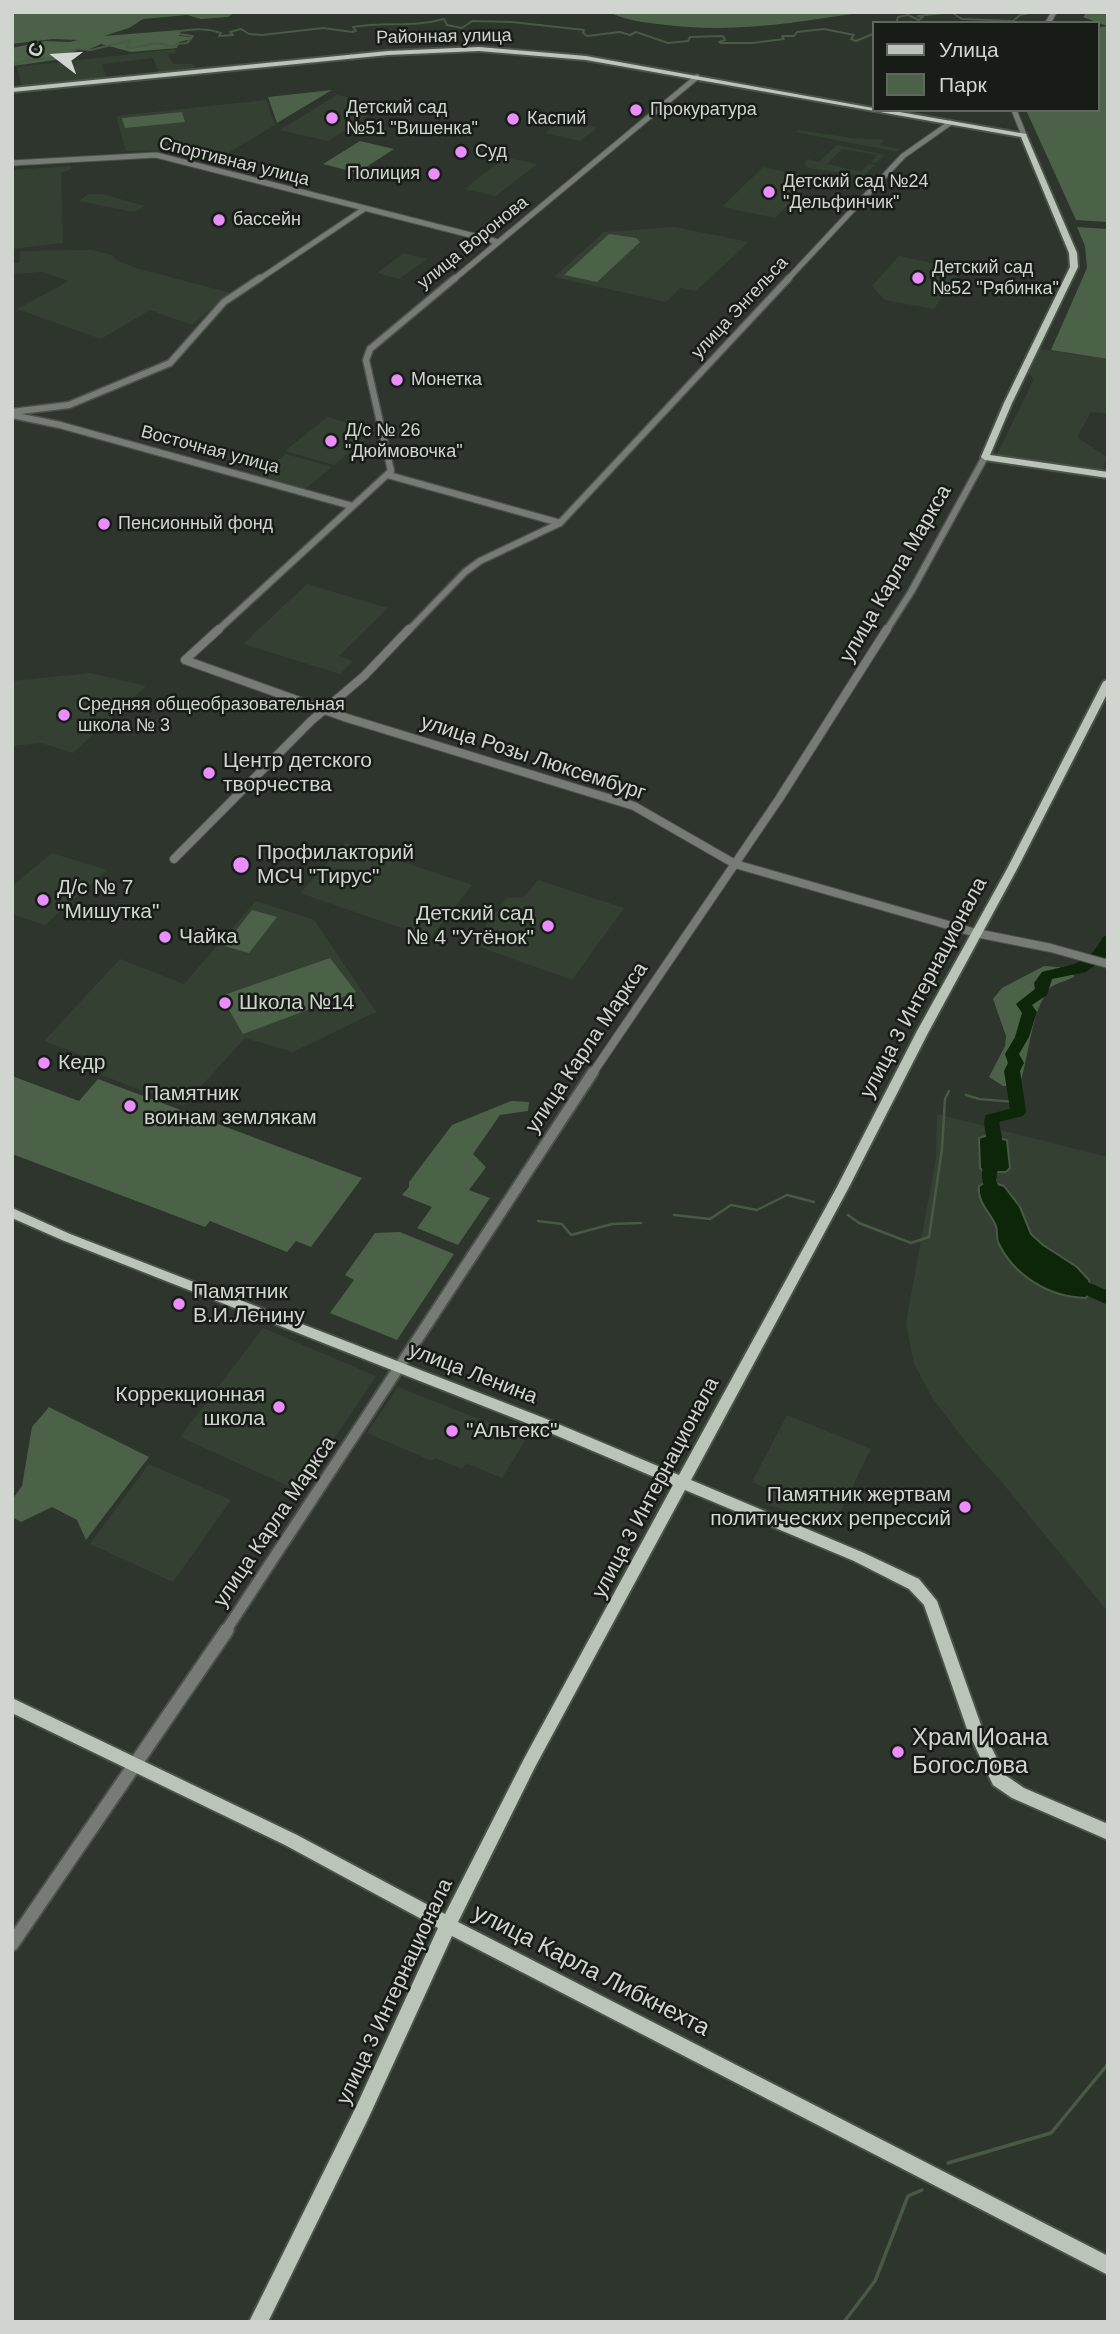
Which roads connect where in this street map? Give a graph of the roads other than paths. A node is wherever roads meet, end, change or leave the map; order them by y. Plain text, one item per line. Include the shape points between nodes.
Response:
1 (697, 77) junction
2 (12, 90) edge
3 (872, 110) edge
4 (886, 112) edge
5 (1015, 112) edge
6 (950, 123) junction
7 (1024, 135) junction
8 (12, 163) edge
9 (364, 209) junction
10 (498, 242) junction
11 (67, 407) junction
12 (46, 412) junction
13 (13, 414) edge
14 (47, 423) junction
15 (59, 423) junction
16 (985, 457) junction
17 (388, 475) junction
18 (1108, 475) edge
19 (352, 506) junction
20 (560, 523) junction
21 (1108, 682) edge
22 (323, 710) junction
23 (174, 859) dead end
24 (735, 864) junction
25 (976, 933) junction
26 (1108, 964) edge
27 (12, 1213) edge
28 (400, 1368) junction
29 (682, 1483) junction
30 (12, 1704) edge
31 (135, 1763) junction
32 (1108, 1832) edge
33 (448, 1925) junction
34 (12, 1944) edge
35 (1108, 2266) edge
36 (258, 2322) edge

1 - 2 main road, Районная улица via 551,54 428,50
1 - 3 main road, Районная улица
1 - 10 street, улица Воронова
4 - 6 main road, Районная улица
5 - 7 street
6 - 7 main road, Районная улица
6 - 20 street, улица Энгельса via 903,156
7 - 16 main road, улица Карла Маркса via 1073,253 1074,267
8 - 9 street, Спортивная улица via 156,155
9 - 10 street, Спортивная улица
9 - 11 street via 224,302 181,353 156,371
10 - 17 street, улица Воронова via 366,353 392,466
11 - 12 street
11 - 15 street
12 - 13 street
12 - 13 street
12 - 14 street
12 - 15 street
13 - 14 street, Восточная улица
14 - 15 street, Восточная улица
15 - 19 street, Восточная улица
16 - 18 main road
16 - 24 street, улица Карла Маркса via 911,592
17 - 19 street
17 - 20 street
19 - 22 street, улица Розы Люксембург via 185,660
20 - 22 street, улица Энгельса via 465,572 364,676
21 - 25 main road, улица 3 Интернационала
22 - 23 street, улица Энгельса
22 - 24 street, улица Розы Люксембург via 634,806
24 - 25 street, улица Розы Люксембург
24 - 28 street, улица Карла Маркса
25 - 26 street, улица Розы Люксембург
25 - 29 main road, улица 3 Интернационала
27 - 28 main road, улица Ленина
28 - 29 main road, улица Ленина
28 - 31 street, улица Карла Маркса
29 - 32 main road, улица Ленина via 914,1584 930,1601 975,1729 999,1780 1018,1793
29 - 33 main road, улица 3 Интернационала via 530,1762
30 - 31 main road, улица Карла Либкнехта
31 - 33 main road, улица Карла Либкнехта
31 - 34 street, улица Карла Маркса
33 - 35 main road, улица Карла Либкнехта
33 - 36 main road, улица 3 Интернационала via 362,2113

